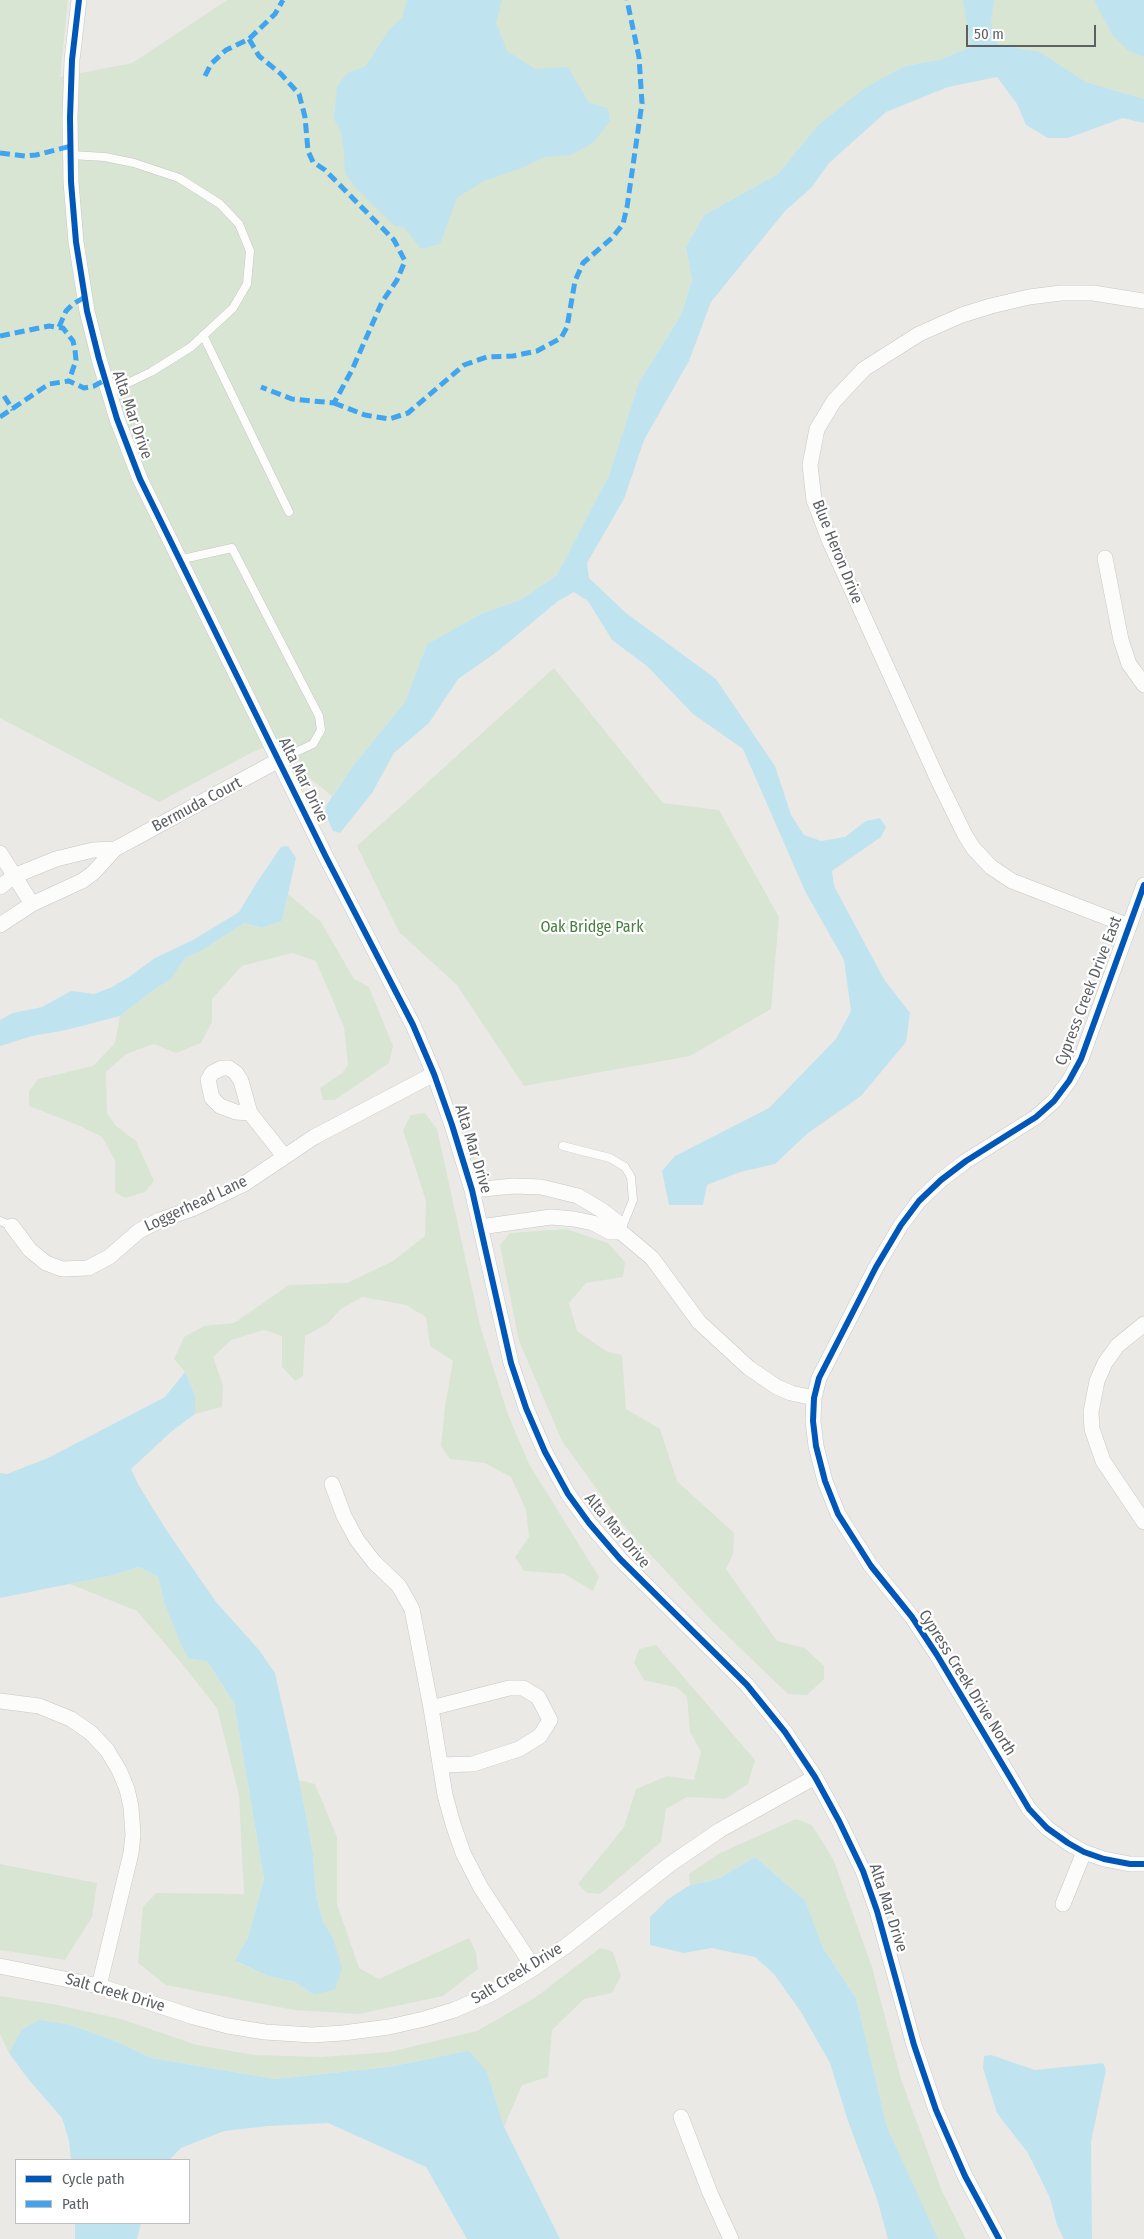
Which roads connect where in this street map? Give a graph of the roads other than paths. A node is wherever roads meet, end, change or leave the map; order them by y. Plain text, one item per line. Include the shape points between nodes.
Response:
1 (79, 0) edge
2 (71, 155) junction
3 (1144, 302) edge
4 (203, 335) junction
5 (109, 392) junction
6 (289, 512) dead end
7 (1105, 558) dead end
8 (178, 560) junction
9 (1144, 685) edge
10 (279, 760) junction
11 (114, 849) junction
12 (0, 853) edge
13 (14, 876) junction
14 (1144, 885) edge
15 (0, 887) edge
16 (32, 904) junction
17 (0, 925) edge
18 (1129, 926) junction
19 (434, 1074) junction
20 (250, 1112) dead end
21 (563, 1146) dead end
22 (284, 1156) junction
23 (472, 1190) junction
24 (6, 1223) edge
25 (480, 1227) junction
26 (621, 1232) junction
27 (1144, 1324) edge
28 (814, 1398) junction
29 (332, 1484) dead end
30 (1144, 1522) edge
31 (0, 1701) edge
32 (431, 1708) junction
33 (440, 1765) junction
34 (815, 1777) junction
35 (1084, 1852) junction
36 (1144, 1864) edge
37 (1063, 1904) dead end
38 (0, 1966) edge
39 (534, 1968) junction
40 (98, 1986) junction
41 (681, 2116) dead end
42 (731, 2239) edge
43 (999, 2239) edge

1 - 2 street, Alta Mar Drive via 72,60
2 - 4 lane via 105,157 179,178 220,204 239,224 250,251 248,284 233,308
2 - 5 street, Alta Mar Drive via 76,242 86,304
3 - 18 street, Blue Heron Drive via 1093,293 1029,297 962,315 919,334 864,369 834,401 817,429 810,465 814,500 830,542 964,835 991,867 1012,881
4 - 5 lane via 191,347 151,372
4 - 6 lane
5 - 8 street, Alta Mar Drive via 140,478
7 - 9 street via 1120,640 1129,664
8 - 10 street, Alta Mar Drive
8 - 10 lane via 232,548 319,716 321,730 313,744
10 - 11 street, Bermuda Court
10 - 19 street, Alta Mar Drive via 413,1025
11 - 13 street, Bermuda Court via 71,855
11 - 16 street, Bermuda Court via 94,873
12 - 13 street
13 - 15 street, Bermuda Court
13 - 16 street
14 - 18 street, Cypress Creek Drive East
16 - 17 street, Bermuda Court
18 - 28 street, Cypress Creek Drive East via 1081,1060 1069,1081 1036,1118 966,1161 920,1201 876,1267 819,1378
19 - 22 street, Loggerhead Lane
19 - 23 street, Alta Mar Drive
20 - 22 street
21 - 26 lane via 610,1158 625,1167 631,1177 633,1200
22 - 24 street, Loggerhead Lane via 244,1184 139,1231 109,1257 88,1268 62,1269 46,1263
23 - 25 street, Alta Mar Drive
23 - 26 street via 541,1187 578,1196 617,1222
25 - 26 street via 551,1217 593,1223 610,1232
25 - 34 street, Alta Mar Drive via 511,1363 545,1452 568,1494 620,1559 747,1685 785,1732
26 - 28 street via 652,1258 699,1322 749,1368 777,1388
27 - 30 street via 1117,1346 1105,1363 1097,1381 1091,1412 1092,1429 1104,1461
28 - 35 street, Cypress Creek Drive North via 812,1421 825,1481 838,1514 854,1541 937,1655 1029,1808 1047,1828
29 - 32 street via 357,1540 407,1597
31 - 40 street via 39,1706 71,1719 107,1750 127,1789 133,1835 131,1853
32 - 33 street
32 - 33 street via 509,1688 523,1688 538,1698 550,1720 540,1736 519,1750 473,1764
33 - 39 street via 451,1817 463,1852 481,1888
34 - 39 street, Salt Creek Drive via 720,1830 668,1865
34 - 43 street, Alta Mar Drive via 840,1820 863,1871 936,2110 965,2176
35 - 36 street, Cypress Creek Drive North via 1104,1859
35 - 37 street
38 - 40 street, Salt Creek Drive
39 - 40 street, Salt Creek Drive via 491,1994 454,2010 389,2027 335,2034 265,2032 228,2026
41 - 42 street

